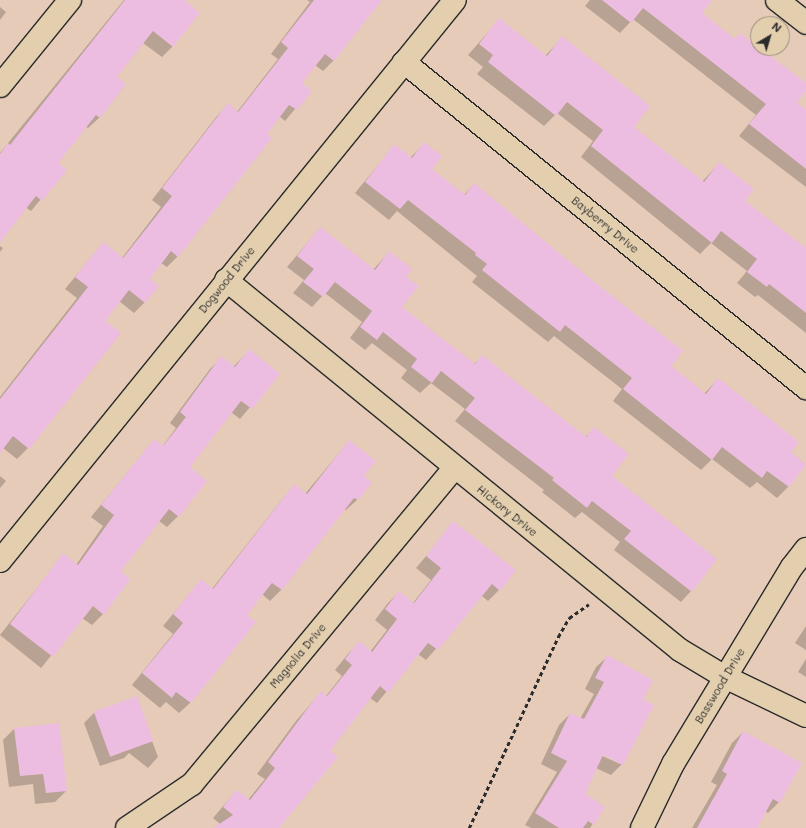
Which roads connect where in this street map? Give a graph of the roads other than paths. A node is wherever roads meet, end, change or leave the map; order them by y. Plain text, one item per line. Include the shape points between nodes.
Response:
1 (70, 0) edge
2 (455, 0) edge
3 (777, 0) edge
4 (806, 23) edge
5 (404, 62) junction
6 (0, 86) edge
7 (226, 280) junction
8 (806, 388) edge
9 (454, 468) junction
10 (806, 549) edge
11 (0, 561) edge
12 (725, 677) junction
13 (806, 716) edge
14 (127, 828) edge
15 (642, 828) edge

1 - 6 street
2 - 5 street, Dogwood Drive
3 - 4 street
5 - 7 street, Dogwood Drive
5 - 8 street, Bayberry Drive
7 - 9 street, Hickory Drive
7 - 11 street, Dogwood Drive
9 - 12 street, Hickory Drive via 680,650
9 - 14 street, Magnolia Drive via 192,784
10 - 12 street, Basswood Drive via 792,567
12 - 13 street, Hickory Drive
12 - 15 street, Basswood Drive via 673,764

